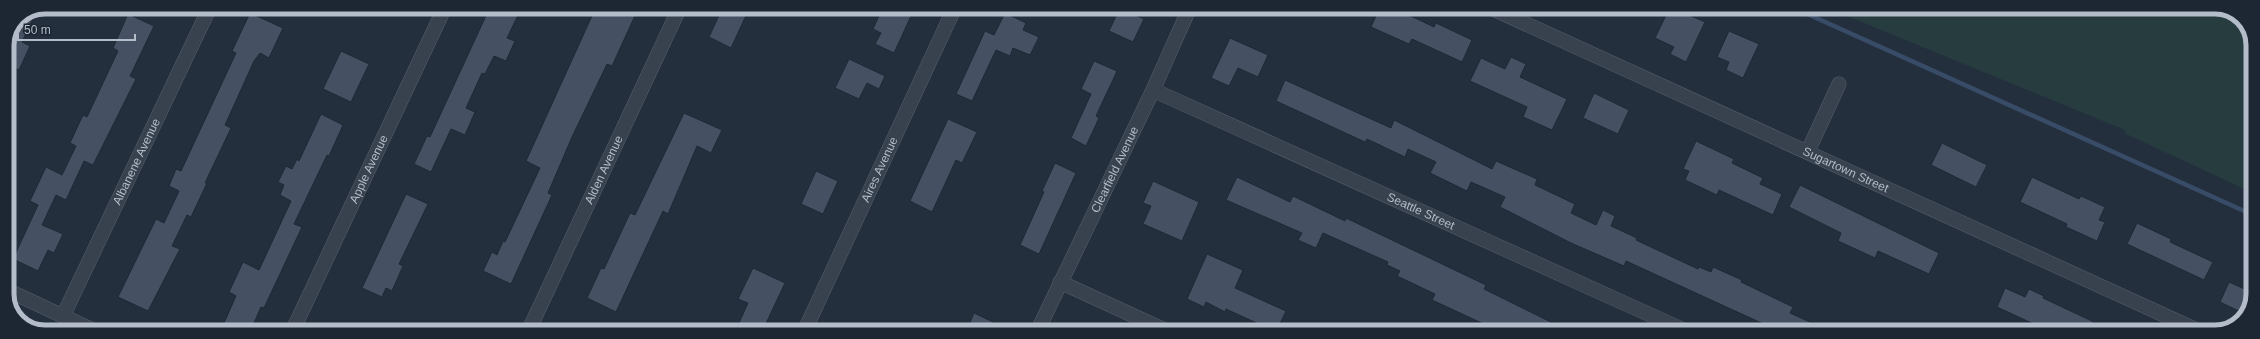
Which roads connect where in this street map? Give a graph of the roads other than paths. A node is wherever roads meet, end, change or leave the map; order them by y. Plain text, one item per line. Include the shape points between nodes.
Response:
1 (207, 14) edge
2 (442, 14) edge
3 (677, 14) edge
4 (953, 14) edge
5 (1187, 14) edge
6 (1505, 14) edge
7 (1839, 84) dead end
8 (1153, 90) junction
9 (1808, 151) junction
10 (1060, 282) junction
11 (14, 293) edge
12 (63, 316) junction
13 (82, 325) edge
14 (295, 325) edge
15 (531, 325) edge
16 (807, 325) edge
17 (1040, 325) edge
18 (1154, 325) edge
19 (1673, 325) edge
20 (2187, 325) edge

1 - 12 street, Albanene Avenue
2 - 14 street, Apple Avenue
3 - 15 street, Alden Avenue
4 - 16 street, Aires Avenue
5 - 8 street, Clearfield Avenue
6 - 9 street, Sugartown Street
7 - 9 street
8 - 10 street, Clearfield Avenue
8 - 19 street, Seattle Street
9 - 20 street, Sugartown Street
10 - 17 street, Clearfield Avenue
10 - 18 street
11 - 12 street
12 - 13 street

